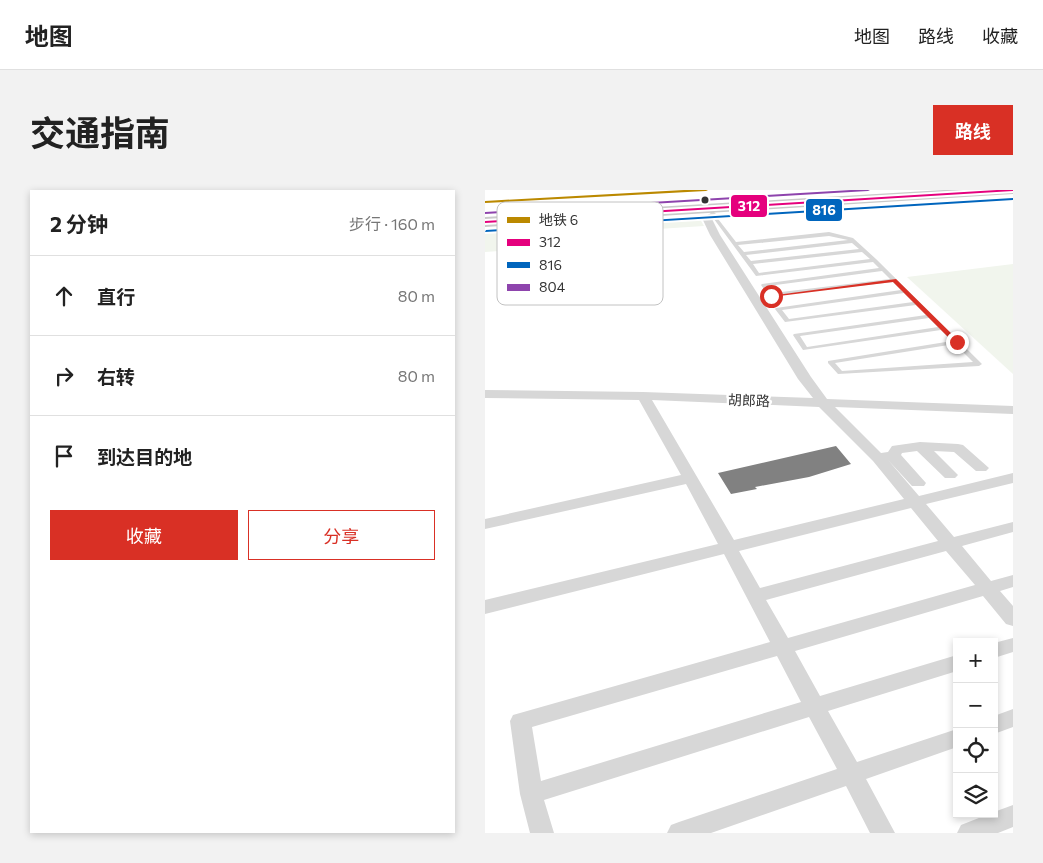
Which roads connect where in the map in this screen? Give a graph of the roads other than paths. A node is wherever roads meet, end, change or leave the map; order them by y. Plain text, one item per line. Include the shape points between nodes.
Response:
1 (898, 190) edge
2 (1013, 190) edge
3 (663, 204) edge
4 (712, 211) junction
5 (663, 213) edge
6 (853, 241) junction
7 (735, 244) junction
8 (863, 250) junction
9 (743, 254) junction
10 (874, 260) junction
11 (749, 263) junction
12 (883, 269) junction
13 (894, 280) junction
14 (905, 291) junction
15 (917, 303) junction
16 (930, 316) junction
17 (943, 328) junction
18 (957, 342) junction
19 (485, 394) edge
20 (643, 396) junction
21 (823, 403) junction
22 (1013, 410) edge
23 (920, 446) junction
24 (886, 456) junction
25 (981, 468) dead end
26 (950, 475) dead end
27 (690, 478) junction
28 (1013, 478) edge
29 (917, 483) dead end
30 (914, 501) junction
31 (485, 524) edge
32 (1013, 527) edge
33 (951, 544) junction
34 (729, 547) junction
35 (1013, 581) edge
36 (987, 588) junction
37 (755, 596) junction
38 (485, 608) edge
39 (1013, 619) edge
40 (1013, 645) edge
41 (782, 646) junction
42 (998, 650) edge
43 (953, 664) edge
44 (815, 706) junction
45 (1013, 718) edge
46 (998, 724) edge
47 (953, 739) edge
48 (851, 774) junction
49 (531, 794) junction
50 (1013, 816) edge
51 (542, 833) edge
52 (679, 833) edge
53 (883, 833) edge
54 (969, 833) edge

1 - 3 main road
2 - 4 main road
4 - 5 main road
4 - 7 lane
4 - 21 street via 707,218 715,235
6 - 7 lane via 841,236 816,234
6 - 8 lane
6 - 9 lane
7 - 9 lane
8 - 10 lane
8 - 11 lane
9 - 11 lane
10 - 11 lane via 758,275
10 - 12 lane
12 - 13 lane
12 - 13 lane via 765,285 771,296
13 - 14 lane
14 - 15 lane
14 - 15 lane via 778,309 787,321
15 - 16 lane
16 - 17 lane
16 - 17 lane via 796,336 805,349
17 - 18 lane
18 - 18 lane via 979,364 840,373 830,362
19 - 20 street, 胡郎路
20 - 21 street, 胡郎路
20 - 27 street
21 - 22 street, 胡郎路
21 - 24 street
23 - 24 street via 897,449
23 - 25 street via 958,448
23 - 26 street
24 - 29 street
24 - 30 street
27 - 31 street
27 - 34 street
28 - 30 street
30 - 33 street
30 - 34 street
32 - 33 street
33 - 36 street
33 - 37 street
34 - 37 street
34 - 38 street
35 - 36 street
36 - 39 street
36 - 41 street
37 - 41 street
40 - 42 street
41 - 44 street
41 - 49 street via 521,720
43 - 44 street
44 - 48 street
44 - 49 street
45 - 46 street
47 - 48 street
48 - 52 street
48 - 53 street
49 - 51 street
50 - 54 street

